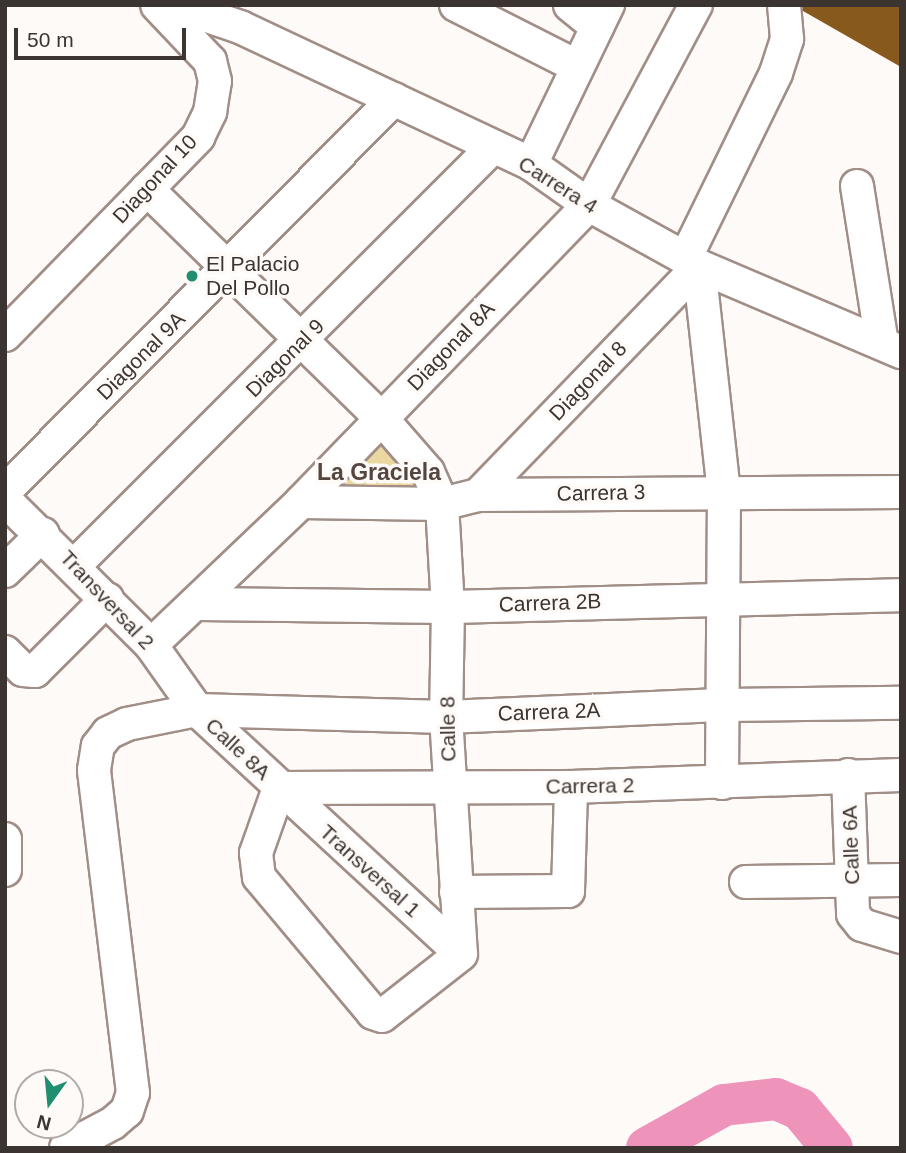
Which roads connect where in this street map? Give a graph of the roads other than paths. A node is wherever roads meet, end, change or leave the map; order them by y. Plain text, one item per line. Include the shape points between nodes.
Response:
1 (157, 5) edge
2 (175, 5) edge
3 (456, 5) edge
4 (570, 5) edge
5 (696, 5) edge
6 (784, 5) edge
7 (249, 16) edge
8 (602, 16) edge
9 (576, 66) junction
10 (394, 99) junction
11 (492, 148) junction
12 (531, 164) junction
13 (857, 186) dead end
14 (147, 189) junction
15 (589, 205) junction
16 (692, 262) junction
17 (227, 271) junction
18 (5, 335) edge
19 (301, 344) junction
20 (892, 348) edge
21 (381, 418) junction
22 (5, 491) edge
23 (724, 491) junction
24 (901, 492) edge
25 (478, 495) junction
26 (5, 500) edge
27 (301, 502) junction
28 (442, 504) junction
29 (43, 534) junction
30 (75, 565) junction
31 (5, 571) edge
32 (901, 595) edge
33 (724, 598) junction
34 (107, 599) junction
35 (199, 604) junction
36 (448, 607) junction
37 (151, 645) junction
38 (5, 652) edge
39 (901, 703) edge
40 (726, 705) junction
41 (197, 710) junction
42 (446, 717) junction
43 (848, 775) junction
44 (901, 775) edge
45 (722, 783) junction
46 (571, 787) junction
47 (279, 788) junction
48 (450, 789) junction
49 (901, 880) edge
50 (853, 881) junction
51 (746, 882) dead end
52 (456, 892) junction
53 (901, 937) edge
54 (461, 954) junction
55 (66, 1148) edge

1 - 14 street, Diagonal 10 via 210,61 215,81 210,112 198,137
2 - 7 street, Carrera 4
3 - 9 street
4 - 8 street
5 - 15 street, Diagonal 8A
6 - 16 street, Diagonal 8 via 787,39
7 - 10 street, Carrera 4
8 - 9 street
9 - 12 street
10 - 11 street, Carrera 4
10 - 17 street, Diagonal 9A
11 - 12 street, Carrera 4
11 - 19 street, Diagonal 9
12 - 15 street, Carrera 4
13 - 20 street
14 - 17 street
14 - 18 street, Diagonal 10
15 - 16 street, Carrera 4
15 - 21 street, Diagonal 8A
16 - 20 street, Carrera 4
16 - 23 street
16 - 25 street, Diagonal 8
17 - 19 street
17 - 22 street, Diagonal 9A
19 - 21 street
19 - 30 street, Diagonal 9
21 - 27 street, Diagonal 8A
21 - 28 street via 428,472
23 - 24 street, Carrera 3
23 - 25 street, Carrera 3
23 - 33 street
25 - 28 street, Carrera 3
26 - 29 street, Transversal 2
27 - 28 street, Carrera 3
27 - 35 street, Diagonal 8A
28 - 36 street, Calle 8
29 - 30 street, Transversal 2
29 - 31 street
30 - 34 street, Transversal 2
32 - 33 street, Carrera 2B
33 - 36 street, Carrera 2B
33 - 40 street
34 - 37 street, Transversal 2
34 - 38 street via 29,673
35 - 36 street, Carrera 2B
35 - 37 street, Diagonal 8A
36 - 42 street, Calle 8
37 - 41 street, Transversal 2
39 - 40 street, Carrera 2A
40 - 42 street, Carrera 2A
40 - 45 street
41 - 42 street, Carrera 2A
41 - 47 street, Calle 8A
41 - 55 street, Carrera 2A via 127,724 108,733 98,746 94,770 99,821 133,1093 127,1111 113,1123
42 - 48 street, Calle 8
43 - 44 street, Carrera 2
43 - 45 street, Carrera 2
43 - 50 street, Calle 6A
45 - 46 street, Carrera 2
46 - 48 street, Carrera 2
46 - 52 street via 572,884 568,891
47 - 48 street, Carrera 2
47 - 54 street, Transversal 1
47 - 54 street via 256,853 260,877 373,1013 382,1016
48 - 52 street, Calle 8
49 - 50 street
50 - 51 street
50 - 53 street, Calle 6A via 853,914 862,925
52 - 54 street, Calle 8

